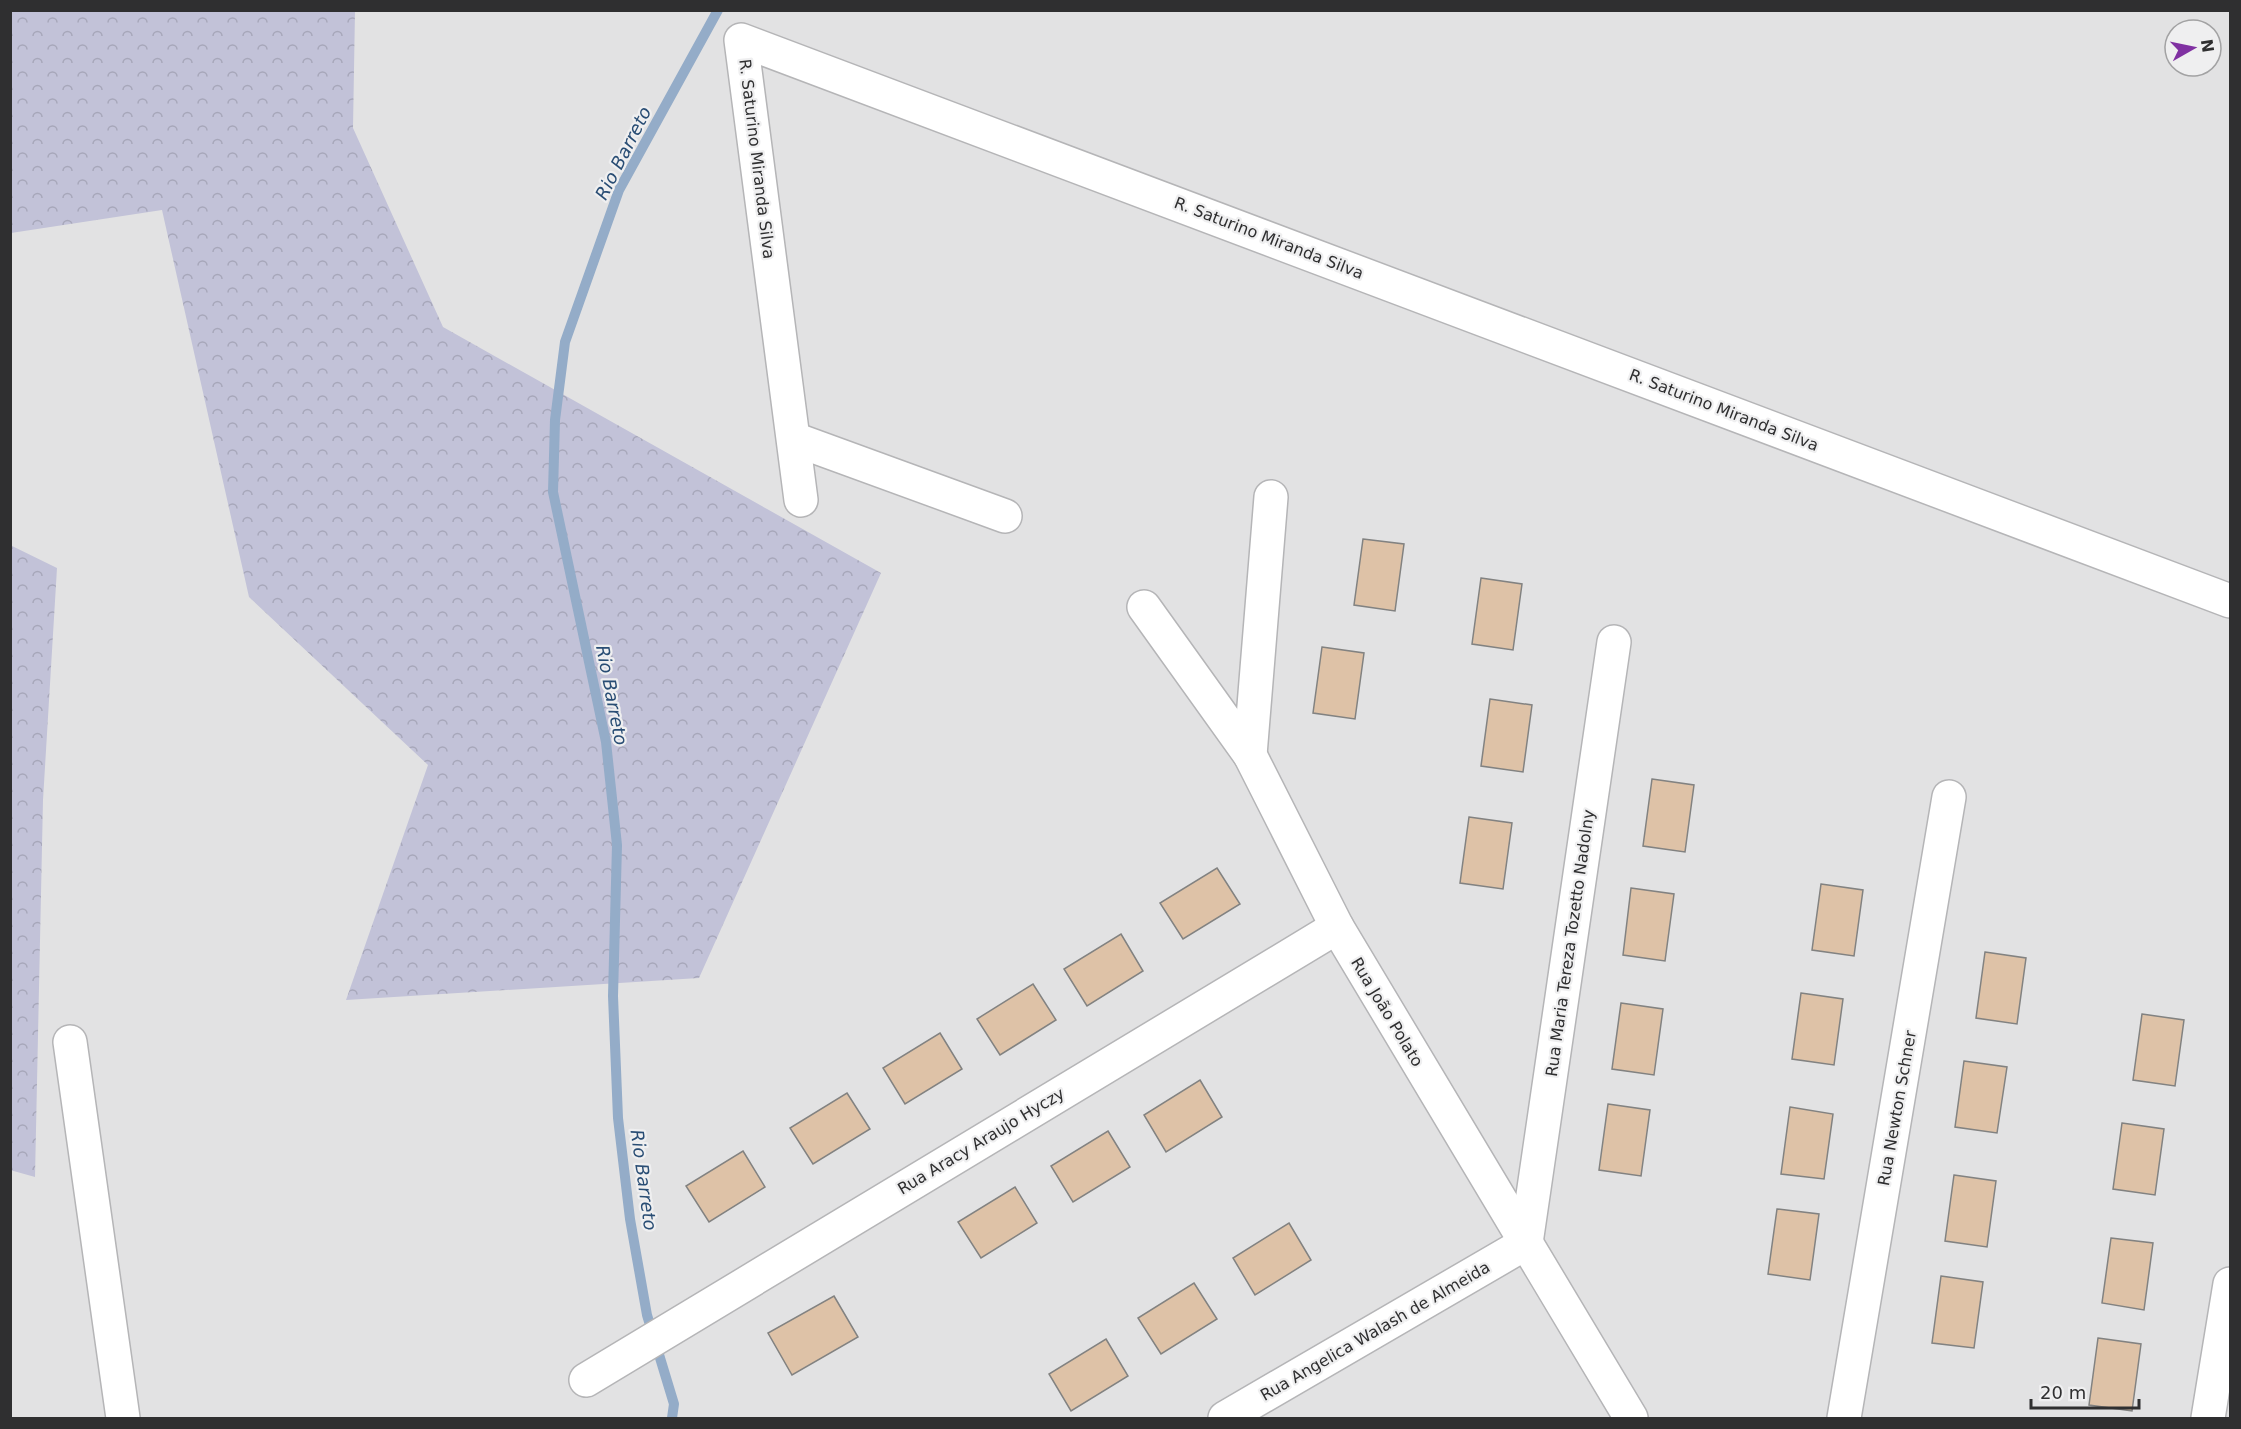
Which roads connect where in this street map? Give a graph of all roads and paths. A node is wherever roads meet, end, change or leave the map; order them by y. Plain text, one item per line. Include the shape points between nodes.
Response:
1 (794, 439) junction
2 (1271, 497) dead end
3 (801, 500) dead end
4 (1005, 516) dead end
5 (2230, 601) edge
6 (1144, 607) dead end
7 (1614, 642) dead end
8 (1250, 755) junction
9 (1949, 797) dead end
10 (1336, 927) junction
11 (70, 1042) dead end
12 (1526, 1243) junction
13 (2230, 1284) edge
14 (586, 1380) dead end
15 (123, 1419) edge
16 (1225, 1419) edge
17 (1631, 1419) edge
18 (1844, 1419) edge
19 (2208, 1419) edge

1 - 3 street, R. Saturino Miranda Silva
1 - 4 street
1 - 5 street, R. Saturino Miranda Silva via 741,40
2 - 8 street
6 - 8 street, Rua João Polato
7 - 12 street, Rua Maria Tereza Tozetto Nadolny
8 - 10 street, Rua João Polato
9 - 18 street, Rua Newton Schner
10 - 12 street, Rua João Polato
10 - 14 street, Rua Aracy Araujo Hyczy
11 - 15 street
12 - 16 street, Rua Angelica Walash de Almeida
12 - 17 street, Rua João Polato
13 - 19 street

